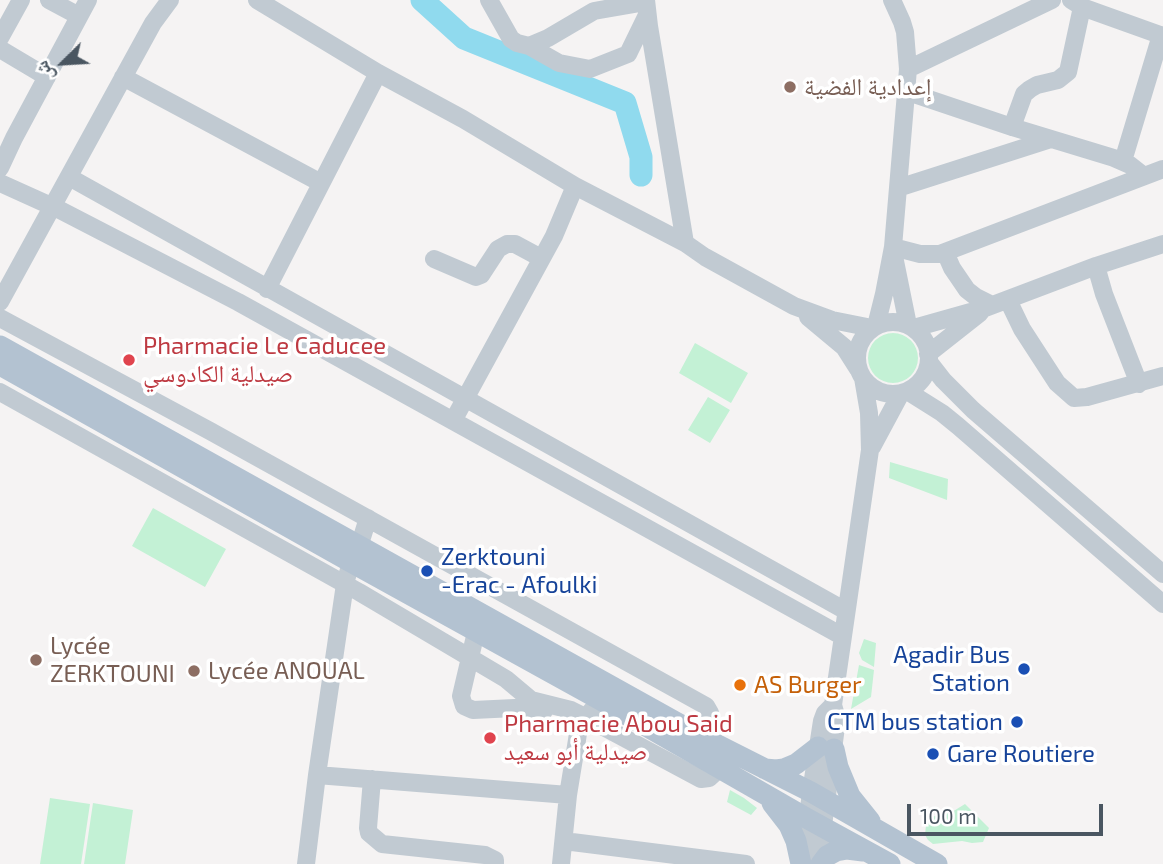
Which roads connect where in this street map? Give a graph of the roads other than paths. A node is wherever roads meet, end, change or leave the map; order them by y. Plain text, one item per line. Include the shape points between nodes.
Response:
1 (21, 0) edge
2 (49, 0) edge
3 (88, 0) edge
4 (156, 0) edge
5 (170, 0) edge
6 (257, 0) edge
7 (489, 0) edge
8 (892, 0) edge
9 (1052, 0) edge
10 (1076, 4) edge
11 (592, 6) edge
12 (646, 6) edge
13 (79, 16) junction
14 (153, 23) junction
15 (1162, 35) edge
16 (0, 38) edge
17 (529, 46) junction
18 (0, 49) edge
19 (908, 69) junction
20 (377, 73) junction
21 (47, 77) junction
22 (123, 77) junction
23 (905, 91) junction
24 (1012, 127) junction
25 (7, 134) edge
26 (1051, 139) junction
27 (1123, 161) junction
28 (0, 168) edge
29 (1163, 169) edge
30 (1144, 176) junction
31 (69, 177) junction
32 (0, 183) edge
33 (321, 183) junction
34 (575, 186) junction
35 (898, 188) junction
36 (52, 206) junction
37 (685, 243) junction
38 (1163, 244) edge
39 (893, 247) junction
40 (945, 252) junction
41 (541, 258) junction
42 (434, 259) dead end
43 (1096, 266) junction
44 (267, 289) junction
45 (0, 302) edge
46 (995, 305) junction
47 (794, 306) junction
48 (0, 318) edge
49 (874, 327) junction
50 (911, 327) junction
51 (0, 346) edge
52 (929, 358) junction
53 (0, 365) edge
54 (860, 373) junction
55 (1163, 376) edge
56 (1139, 384) junction
57 (904, 392) junction
58 (0, 393) edge
59 (464, 398) junction
60 (453, 421) junction
61 (211, 431) junction
62 (870, 450) junction
63 (197, 456) junction
64 (368, 518) junction
65 (355, 555) junction
66 (1163, 576) edge
67 (345, 584) junction
68 (1157, 599) edge
69 (846, 611) junction
70 (554, 621) junction
71 (476, 632) junction
72 (842, 636) junction
73 (540, 646) junction
74 (469, 656) junction
75 (519, 690) junction
76 (599, 699) junction
77 (515, 708) junction
78 (587, 718) junction
79 (706, 739) junction
80 (826, 748) junction
81 (720, 768) junction
82 (317, 775) junction
83 (372, 779) junction
84 (762, 779) junction
85 (568, 795) junction
86 (819, 797) junction
87 (815, 823) junction
88 (878, 830) junction
89 (564, 841) junction
90 (868, 852) junction
91 (306, 864) edge
92 (495, 864) edge
93 (561, 864) edge
94 (746, 864) edge
95 (802, 864) edge
96 (820, 864) edge
97 (890, 864) edge
98 (937, 864) edge

1 - 16 street
2 - 13 street
3 - 13 street
4 - 14 street
5 - 14 street
6 - 20 street
7 - 17 street via 511,39
8 - 19 street via 905,32
9 - 19 street
10 - 15 street
10 - 24 street via 1069,72 1024,94
11 - 12 street
11 - 17 street
12 - 17 street via 628,54 590,69 559,63
12 - 37 street
13 - 21 street
14 - 22 street
15 - 27 street
18 - 21 street
19 - 23 street
20 - 33 street
20 - 34 street
21 - 25 street
22 - 31 street
22 - 33 street
23 - 24 street
23 - 35 street
24 - 26 street
25 - 28 street
26 - 27 street
26 - 35 street
27 - 30 street
29 - 30 street
30 - 40 street
31 - 36 street
31 - 44 street
32 - 36 street
33 - 44 street
34 - 37 street
34 - 41 street
35 - 39 street
36 - 45 street
36 - 60 street
37 - 47 street
38 - 43 street
39 - 40 street via 920,254
39 - 49 street
39 - 50 street
40 - 46 street via 967,290
41 - 42 street via 507,244 476,277
41 - 59 street
43 - 46 street
43 - 56 street
44 - 59 street
46 - 50 street
46 - 52 street
46 - 56 street via 1022,329 1057,383 1074,398
47 - 49 street via 832,320
47 - 54 street via 844,347
48 - 61 street
49 - 50 street via 897,322
49 - 54 street via 858,346
50 - 52 street via 921,336
51 - 63 main road
52 - 57 street via 922,379
52 - 66 street via 943,380 973,410
53 - 65 main road
54 - 57 street via 879,391
54 - 62 street via 869,413
55 - 56 street
57 - 62 street
57 - 68 street via 942,412
58 - 67 street
59 - 60 street
59 - 69 street
60 - 72 street
61 - 63 street
61 - 64 street
62 - 69 street
63 - 65 main road
64 - 65 street
64 - 70 street
65 - 67 street
65 - 71 main road
65 - 73 main road
66 - 68 street
67 - 74 street
67 - 82 street
69 - 72 street
70 - 73 street
70 - 79 street via 706,706 710,713
71 - 74 street
71 - 76 main road
72 - 80 street via 832,705 823,717
73 - 79 main road
74 - 75 street
74 - 77 street via 461,696 464,706 473,710
75 - 77 street
75 - 78 street via 531,700
76 - 78 street
76 - 81 main road
77 - 78 street
78 - 81 street via 701,779
78 - 85 street via 578,733
79 - 84 main road
80 - 84 main road
80 - 86 street
80 - 88 main road via 850,796
81 - 84 main road
82 - 83 street
82 - 91 street
83 - 85 street
83 - 92 street via 368,828 382,844 485,855
84 - 86 main road
84 - 87 main road
84 - 95 main road via 789,825
85 - 89 street
86 - 87 street
86 - 88 main road
87 - 90 main road
87 - 95 street
87 - 96 street
88 - 98 main road
89 - 93 street
89 - 94 street
90 - 96 main road via 836,851
90 - 97 main road

